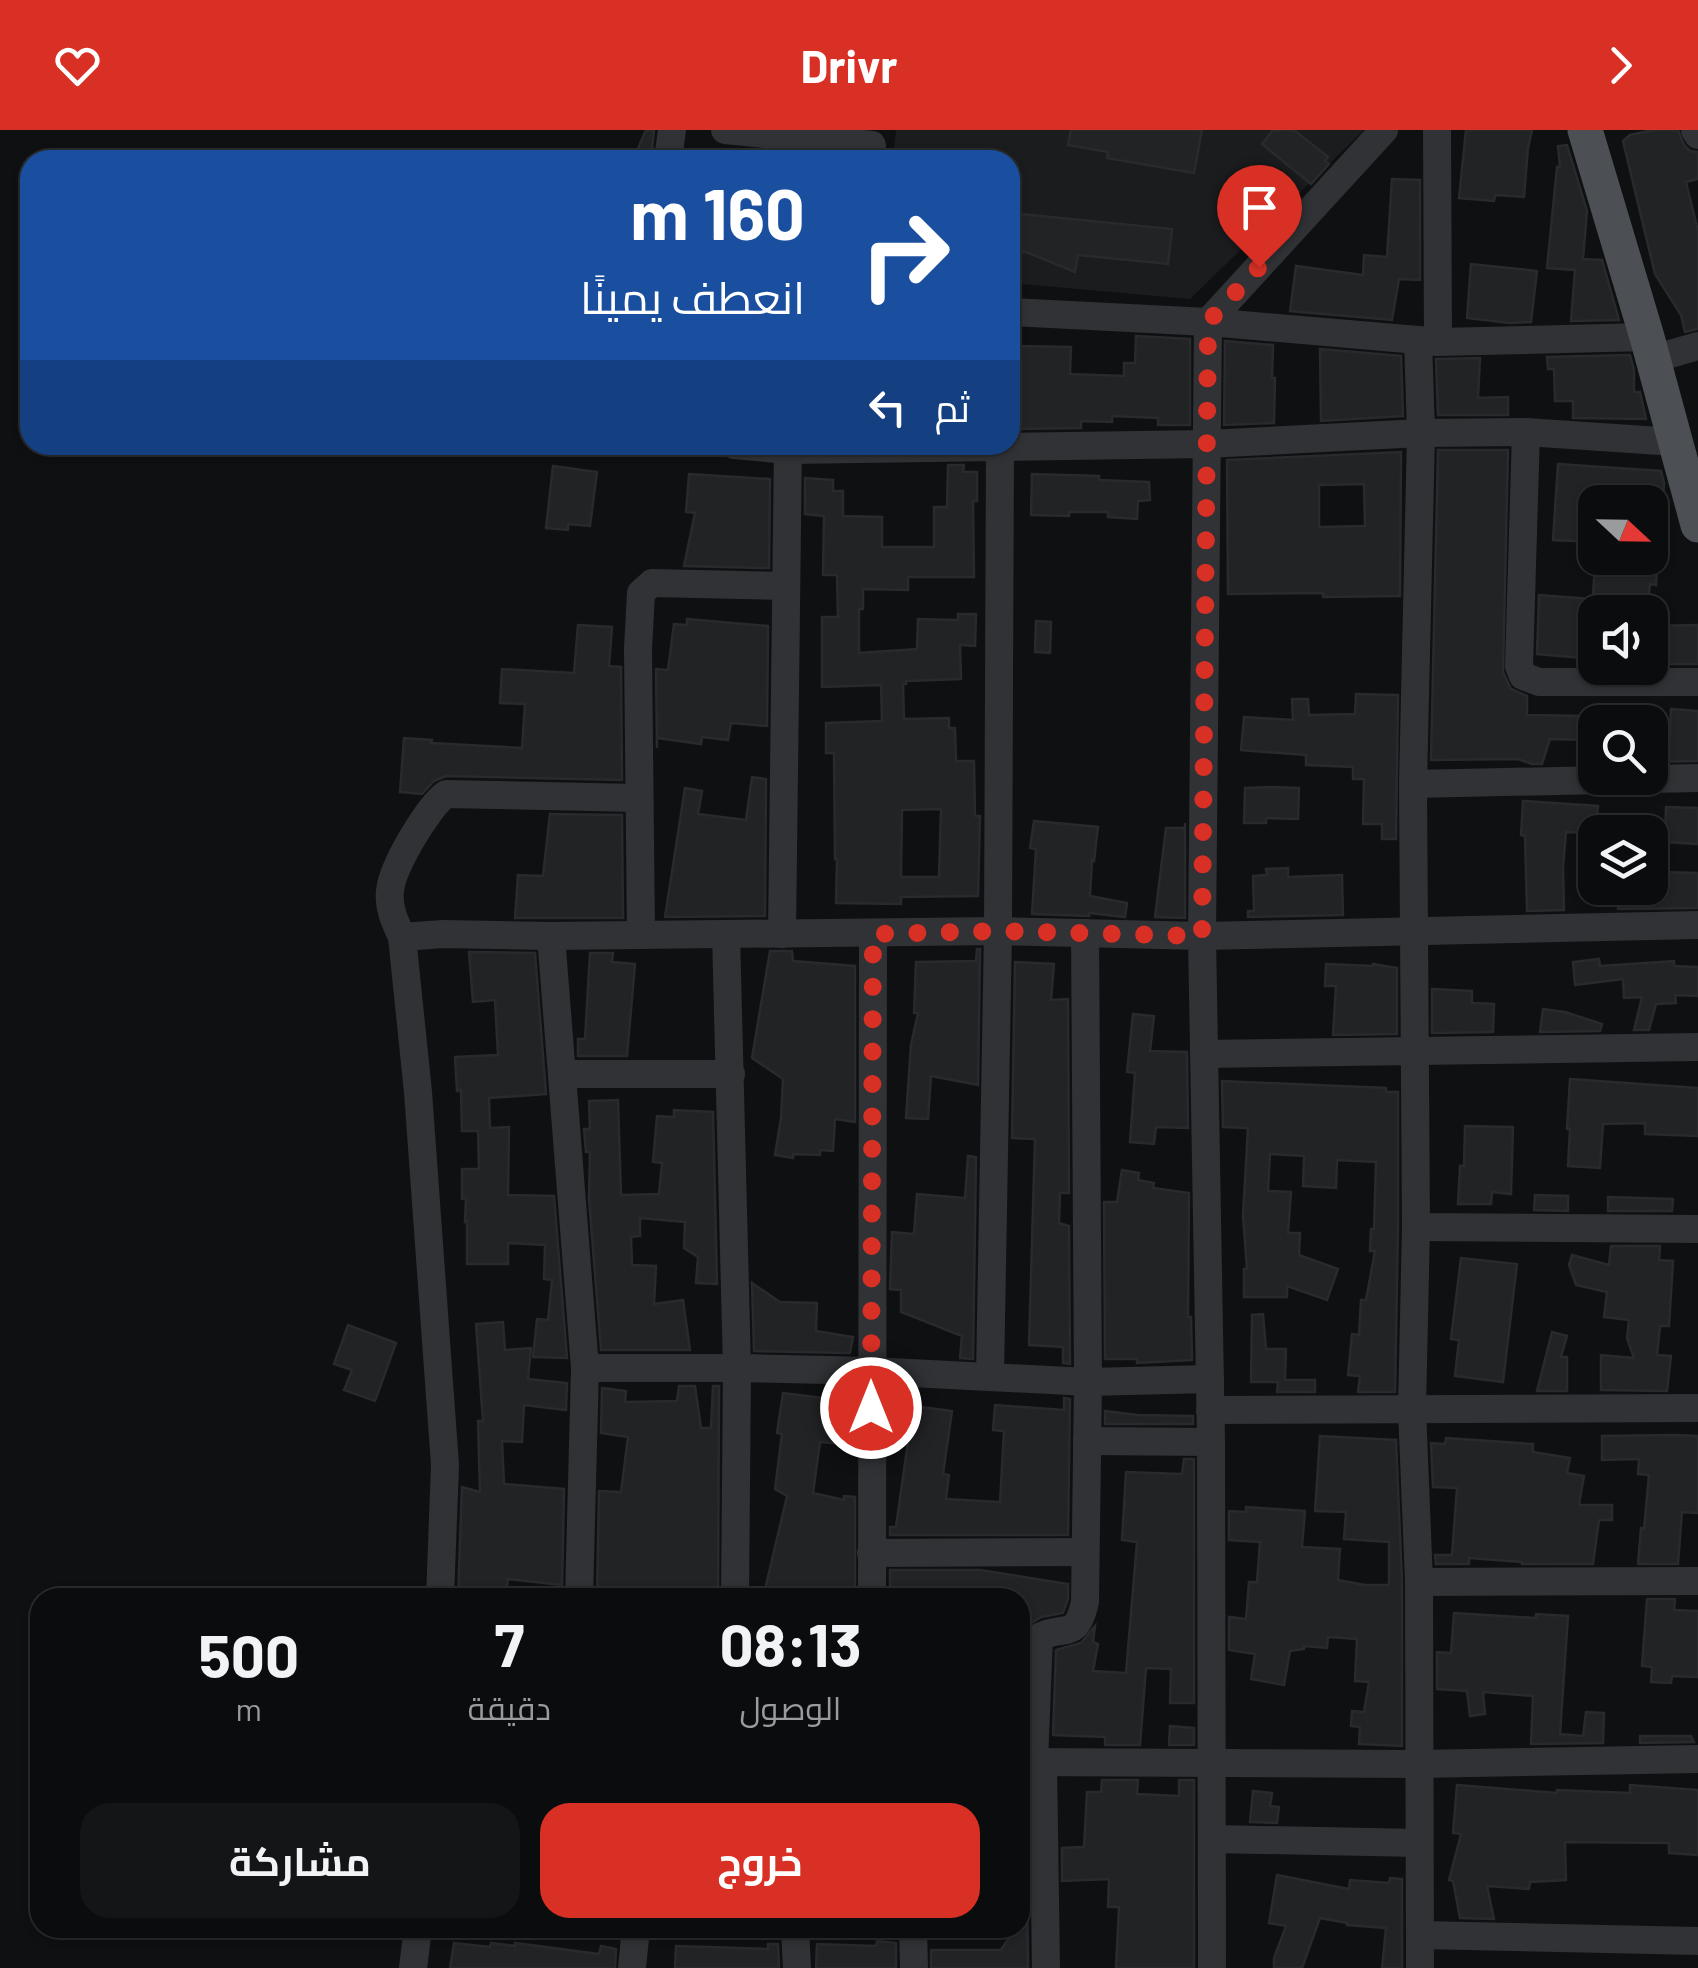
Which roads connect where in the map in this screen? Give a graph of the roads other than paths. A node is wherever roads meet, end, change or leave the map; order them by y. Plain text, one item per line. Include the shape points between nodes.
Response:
1 (725, 130) edge
2 (1384, 130) edge
3 (1437, 130) edge
4 (1585, 130) edge
5 (872, 145) edge
6 (1020, 313) edge
7 (1208, 322) junction
8 (1428, 341) junction
9 (1698, 346) edge
10 (1650, 348) junction
11 (1526, 432) junction
12 (1421, 434) junction
13 (1675, 442) junction
14 (1208, 444) junction
15 (1020, 446) edge
16 (788, 455) edge
17 (1000, 455) edge
18 (1693, 487) edge
19 (1698, 524) edge
20 (786, 586) junction
21 (1698, 682) edge
22 (1698, 778) edge
23 (1413, 784) junction
24 (639, 798) junction
25 (1698, 925) edge
26 (998, 931) junction
27 (1414, 932) junction
28 (1085, 933) junction
29 (726, 934) junction
30 (782, 934) junction
31 (873, 934) junction
32 (641, 935) junction
33 (551, 936) junction
34 (1202, 936) junction
35 (402, 937) junction
36 (1698, 1047) edge
37 (1415, 1051) junction
38 (1204, 1054) junction
39 (562, 1074) junction
40 (731, 1074) junction
41 (1416, 1227) junction
42 (1698, 1229) edge
43 (586, 1368) junction
44 (737, 1368) junction
45 (871, 1372) junction
46 (990, 1376) junction
47 (1210, 1380) junction
48 (1088, 1382) junction
49 (1698, 1408) edge
50 (1412, 1409) junction
51 (1210, 1410) junction
52 (1087, 1441) junction
53 (1211, 1442) junction
54 (1084, 1552) junction
55 (872, 1553) junction
56 (1698, 1581) edge
57 (1418, 1582) junction
58 (440, 1588) edge
59 (579, 1588) edge
60 (735, 1588) edge
61 (872, 1588) edge
62 (1030, 1680) edge
63 (1030, 1726) edge
64 (1698, 1760) edge
65 (1032, 1762) edge
66 (1211, 1762) junction
67 (1418, 1764) junction
68 (1212, 1839) junction
69 (1419, 1844) junction
70 (1420, 1935) junction
71 (417, 1938) edge
72 (635, 1938) edge
73 (795, 1938) edge
74 (913, 1938) edge
75 (1698, 1941) edge
76 (413, 1968) edge
77 (632, 1968) edge
78 (796, 1968) edge
79 (914, 1968) edge
80 (1046, 1968) edge
81 (1212, 1968) edge
82 (1420, 1968) edge

1 - 5 street
2 - 7 street
3 - 8 street
4 - 10 main road
6 - 7 street
7 - 8 street
7 - 14 street
8 - 10 street
8 - 12 street
9 - 10 street
10 - 13 main road
11 - 12 street
11 - 13 street
11 - 21 street via 1523,676 1539,682
12 - 14 street
12 - 23 street
13 - 18 main road
14 - 15 street
14 - 34 street
16 - 20 street
17 - 26 street
18 - 19 main road
20 - 24 street via 652,583 641,593
20 - 30 street
22 - 23 street
23 - 27 street
24 - 32 street
24 - 35 street via 446,794 392,880 392,916
25 - 27 street
26 - 28 street
26 - 31 street
26 - 46 street
27 - 34 street
27 - 37 street
28 - 34 street
28 - 48 street
29 - 30 street
29 - 32 street
29 - 40 street
30 - 31 street
31 - 45 street
32 - 33 street
33 - 35 street
33 - 39 street
34 - 38 street
35 - 58 street via 445,1465
36 - 37 street
37 - 38 street
37 - 41 street
38 - 47 street
39 - 40 street
39 - 43 street
40 - 44 street
41 - 42 street
41 - 50 street
43 - 44 street
43 - 59 street
44 - 45 street
44 - 60 street
45 - 46 street
45 - 55 street
46 - 48 street
47 - 48 street
47 - 51 street
48 - 52 street
49 - 50 street
50 - 51 street
50 - 57 street
51 - 53 street
52 - 53 street
52 - 54 street
53 - 66 street
54 - 55 street
54 - 62 street via 1080,1618 1066,1632 1039,1637
55 - 61 street
56 - 57 street
57 - 67 street
63 - 65 street
64 - 67 street
65 - 66 street
65 - 80 street
66 - 67 street
66 - 68 street
67 - 69 street
68 - 69 street
68 - 81 street
69 - 70 street
70 - 75 street
70 - 82 street
71 - 76 street
72 - 77 street
73 - 78 street
74 - 79 street

